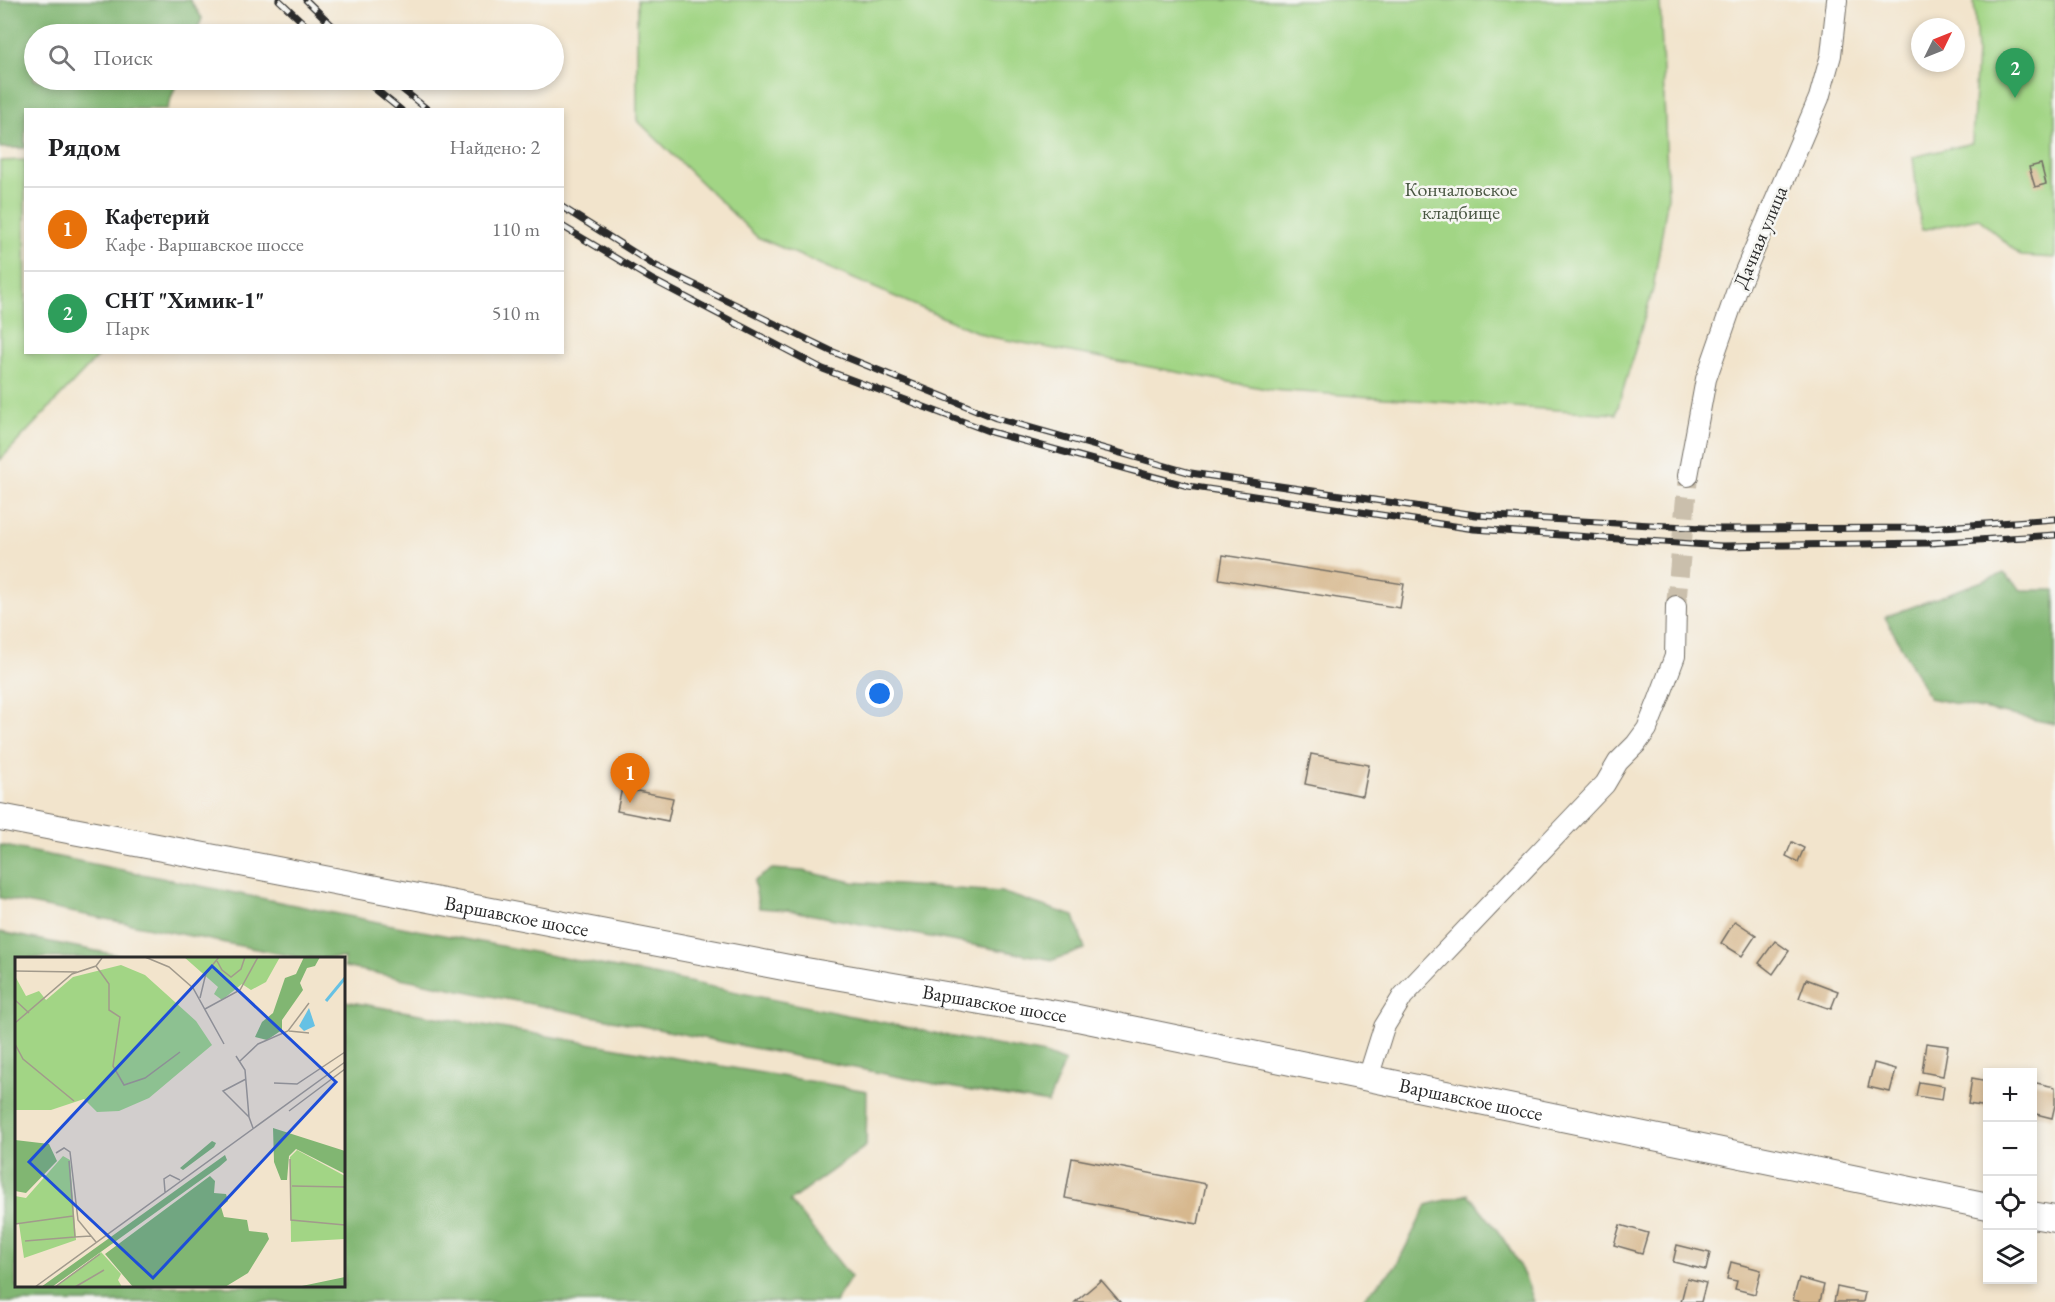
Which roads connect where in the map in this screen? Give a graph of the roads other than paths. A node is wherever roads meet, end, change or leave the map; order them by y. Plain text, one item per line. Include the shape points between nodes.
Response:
1 (1837, 0) edge
2 (1688, 476) tunnel mouth
3 (1676, 606) tunnel mouth
4 (0, 817) edge
5 (1368, 1078) junction
6 (1983, 1205) edge
7 (2037, 1216) edge
8 (2055, 1220) edge

1 - 2 street, Дачная улица via 1831,55 1818,99 1737,290 1706,379
3 - 5 street via 1675,656 1647,729 1618,762 1605,784 1403,996 1384,1027
4 - 5 main road, Варшавское шоссе via 794,969 1068,1016
5 - 6 main road, Варшавское шоссе
7 - 8 main road

